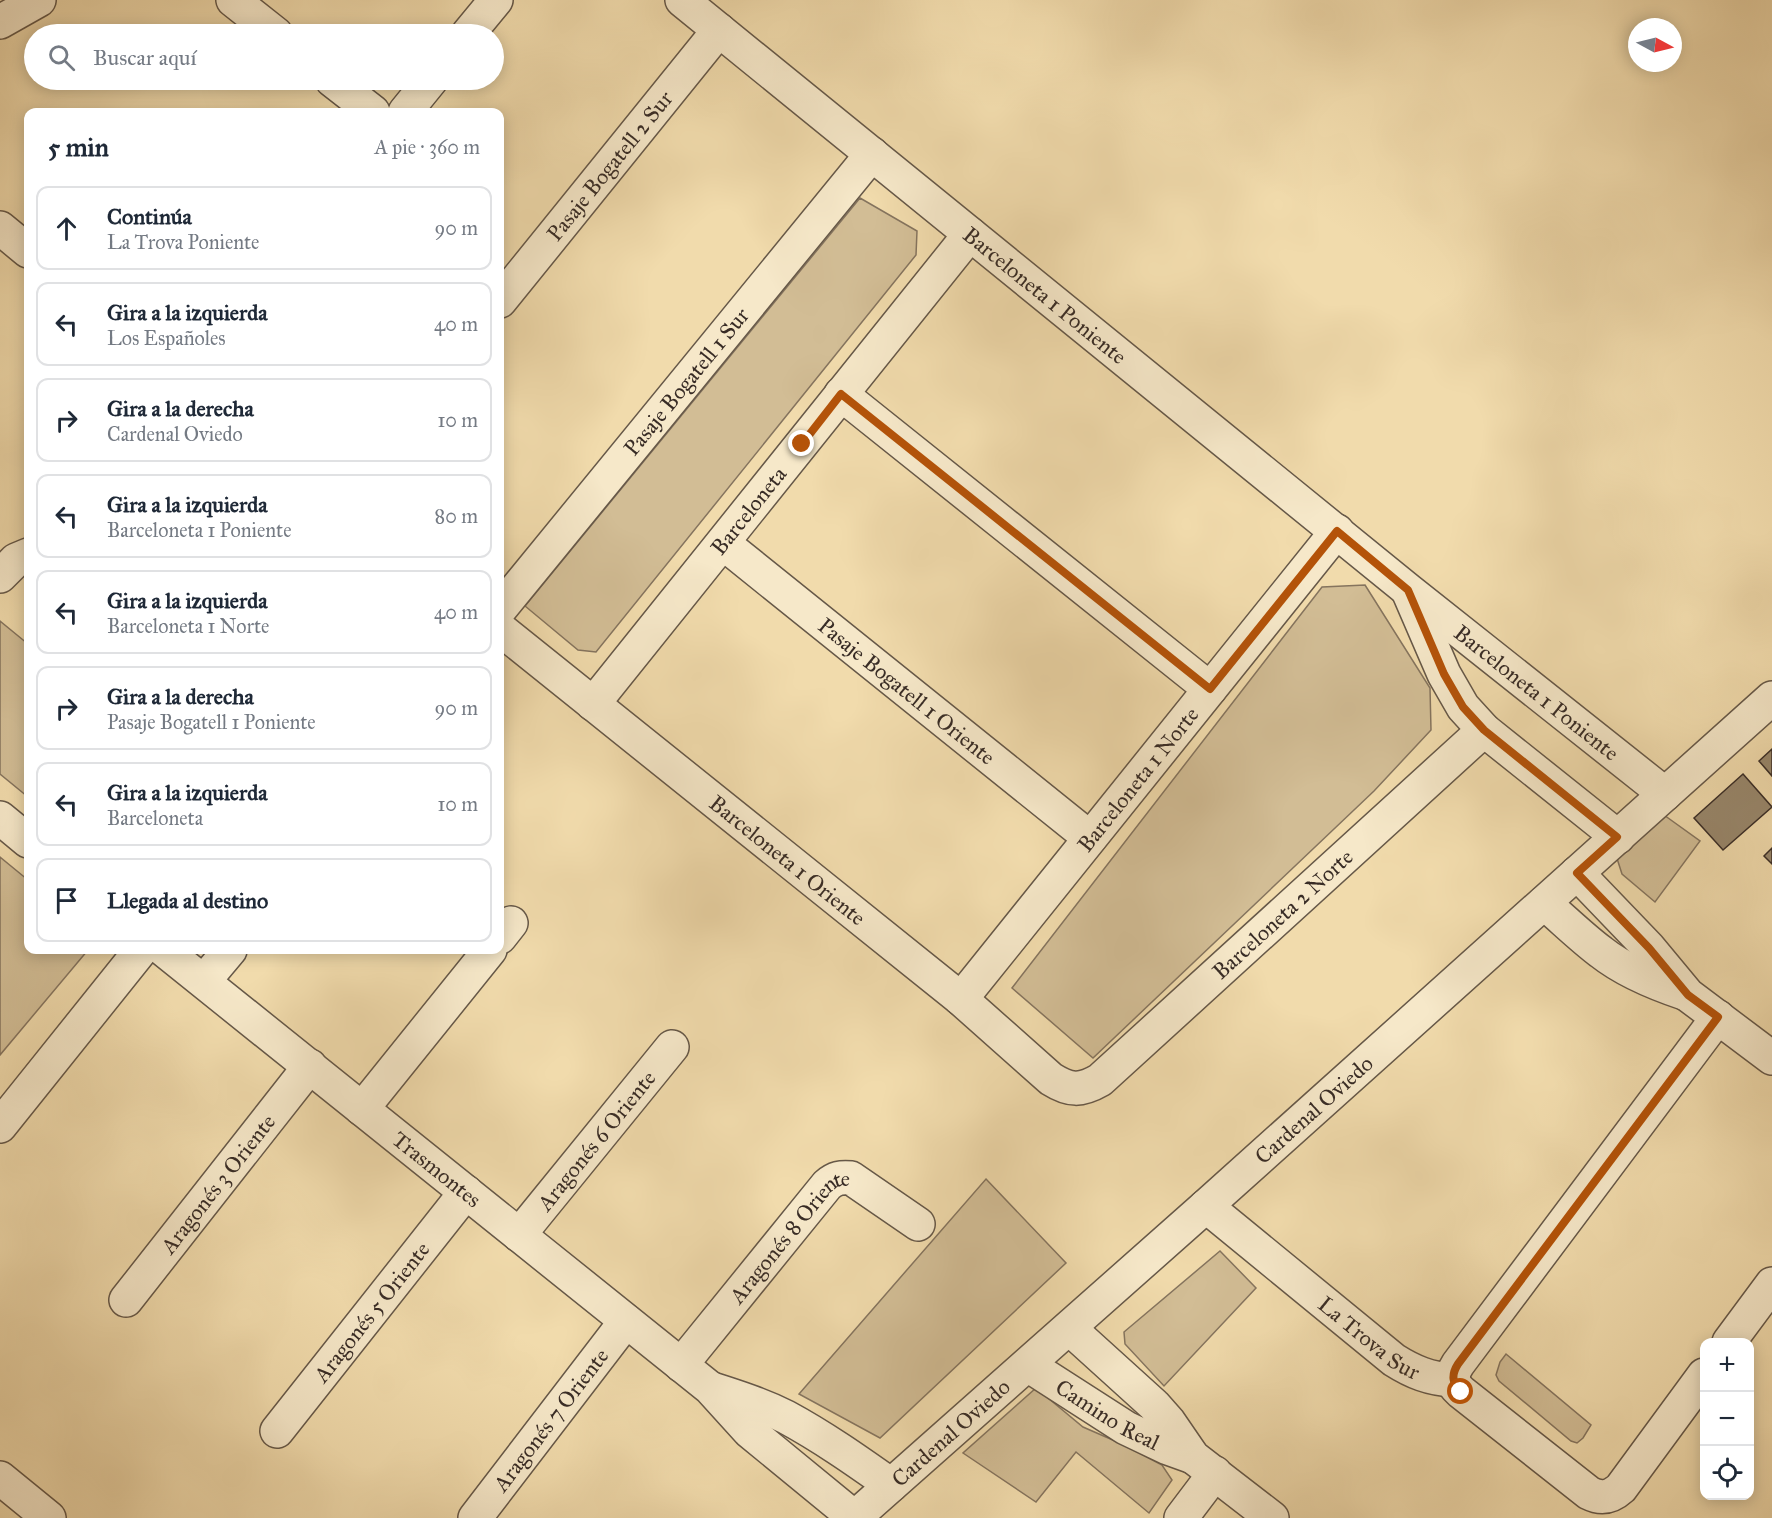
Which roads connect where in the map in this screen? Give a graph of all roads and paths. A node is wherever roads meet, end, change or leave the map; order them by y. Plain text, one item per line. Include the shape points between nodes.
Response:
1 (39, 0) edge
2 (233, 0) edge
3 (495, 0) edge
4 (682, 0) edge
5 (0, 22) edge
6 (263, 24) edge
7 (476, 24) edge
8 (719, 30) junction
9 (345, 90) edge
10 (423, 90) edge
11 (368, 108) edge
12 (408, 108) edge
13 (872, 154) junction
14 (0, 228) edge
15 (970, 234) junction
16 (24, 248) edge
17 (504, 296) edge
18 (841, 394) junction
19 (1337, 531) junction
20 (723, 543) junction
21 (24, 557) edge
22 (0, 576) edge
23 (1408, 590) junction
24 (504, 604) edge
25 (504, 631) edge
26 (1210, 689) junction
27 (1772, 698) edge
28 (593, 704) junction
29 (1484, 730) junction
30 (1665, 794) junction
31 (0, 818) edge
32 (1617, 837) junction
33 (24, 838) edge
34 (1090, 838) junction
35 (1577, 873) junction
36 (1544, 903) junction
37 (138, 954) edge
38 (169, 954) edge
39 (227, 954) edge
40 (487, 954) edge
41 (204, 981) junction
42 (1688, 995) junction
43 (961, 999) junction
44 (1718, 1017) junction
45 (672, 1047) dead end
46 (1772, 1058) edge
47 (310, 1066) junction
48 (1077, 1089) joint
49 (362, 1109) junction
50 (0, 1126) edge
51 (466, 1192) junction
52 (1206, 1206) junction
53 (918, 1224) dead end
54 (519, 1235) junction
55 (1772, 1284) edge
56 (126, 1300) dead end
57 (626, 1321) junction
58 (1069, 1328) junction
59 (1732, 1338) edge
60 (681, 1365) junction
61 (1028, 1365) junction
62 (1453, 1380) junction
63 (1700, 1380) edge
64 (710, 1388) junction
65 (277, 1431) dead end
66 (1204, 1465) junction
67 (0, 1478) edge
68 (891, 1485) junction
69 (1612, 1508) edge
70 (45, 1517) edge
71 (475, 1518) edge
72 (854, 1518) edge
73 (1181, 1518) edge
74 (1272, 1518) edge

1 - 5 street
2 - 6 street
3 - 7 street
4 - 8 street, Barceloneta 1 Poniente
8 - 13 street, Barceloneta 1 Poniente
8 - 17 street, Pasaje Bogatell 2 Sur
9 - 11 street
10 - 12 street
13 - 15 street, Barceloneta 1 Poniente
13 - 24 street, Pasaje Bogatell 1 Sur
14 - 16 street
15 - 18 street, Barceloneta
15 - 19 street, Barceloneta 1 Poniente
18 - 20 street, Barceloneta
18 - 26 street
19 - 23 street, Barceloneta 1 Poniente
19 - 26 street, Barceloneta 1 Norte
20 - 28 street, Barceloneta
20 - 34 street, Pasaje Bogatell 1 Oriente
21 - 22 street
23 - 29 street, Barceloneta 1 Poniente via 1444,674 1463,707
23 - 30 street, Barceloneta 1 Poniente
25 - 28 street, Barceloneta 1 Oriente
26 - 34 street, Barceloneta 1 Norte
27 - 30 street, Cardenal Oviedo
28 - 43 street, Barceloneta 1 Oriente
29 - 32 street, Barceloneta 1 Poniente
29 - 48 street, Barceloneta 2 Norte via 1100,1080
30 - 32 street, Cardenal Oviedo
31 - 33 street
32 - 35 street, Cardenal Oviedo
34 - 43 street, Barceloneta 1 Norte
35 - 36 street, Cardenal Oviedo
35 - 42 street
36 - 42 street via 1618,964
36 - 52 street, Cardenal Oviedo
37 - 50 street
38 - 41 street, Trasmontes
39 - 41 street
40 - 49 street
41 - 47 street, Trasmontes
42 - 44 street
43 - 48 street, Barceloneta 1 Oriente via 1051,1079 1063,1087
44 - 46 street
44 - 62 street via 1458,1364
45 - 54 street, Aragonés 6 Oriente
47 - 49 street, Trasmontes
47 - 56 street, Aragonés 3 Oriente
49 - 51 street, Trasmontes
51 - 54 street, Trasmontes
51 - 65 street, Aragonés 5 Oriente
52 - 58 street, Cardenal Oviedo
52 - 62 street, La Trova Sur via 1394,1360 1431,1378
53 - 60 street, Aragonés 8 Oriente via 851,1178 834,1179
54 - 57 street, Trasmontes
55 - 59 street
57 - 60 street, Trasmontes
57 - 71 street, Aragonés 7 Oriente
58 - 61 street, Cardenal Oviedo
58 - 66 street, Camino Real via 1154,1405
60 - 64 street, Trasmontes
61 - 66 street, Camino Real via 1126,1428
61 - 68 street, Cardenal Oviedo
62 - 69 street, La Trova Sur via 1461,1392
63 - 69 street via 1615,1494
64 - 68 street, Trasmontes via 784,1416
64 - 72 street, Trasmontes via 749,1431
66 - 73 street
66 - 74 street, Camino Real
67 - 70 street
68 - 72 street, Cardenal Oviedo

